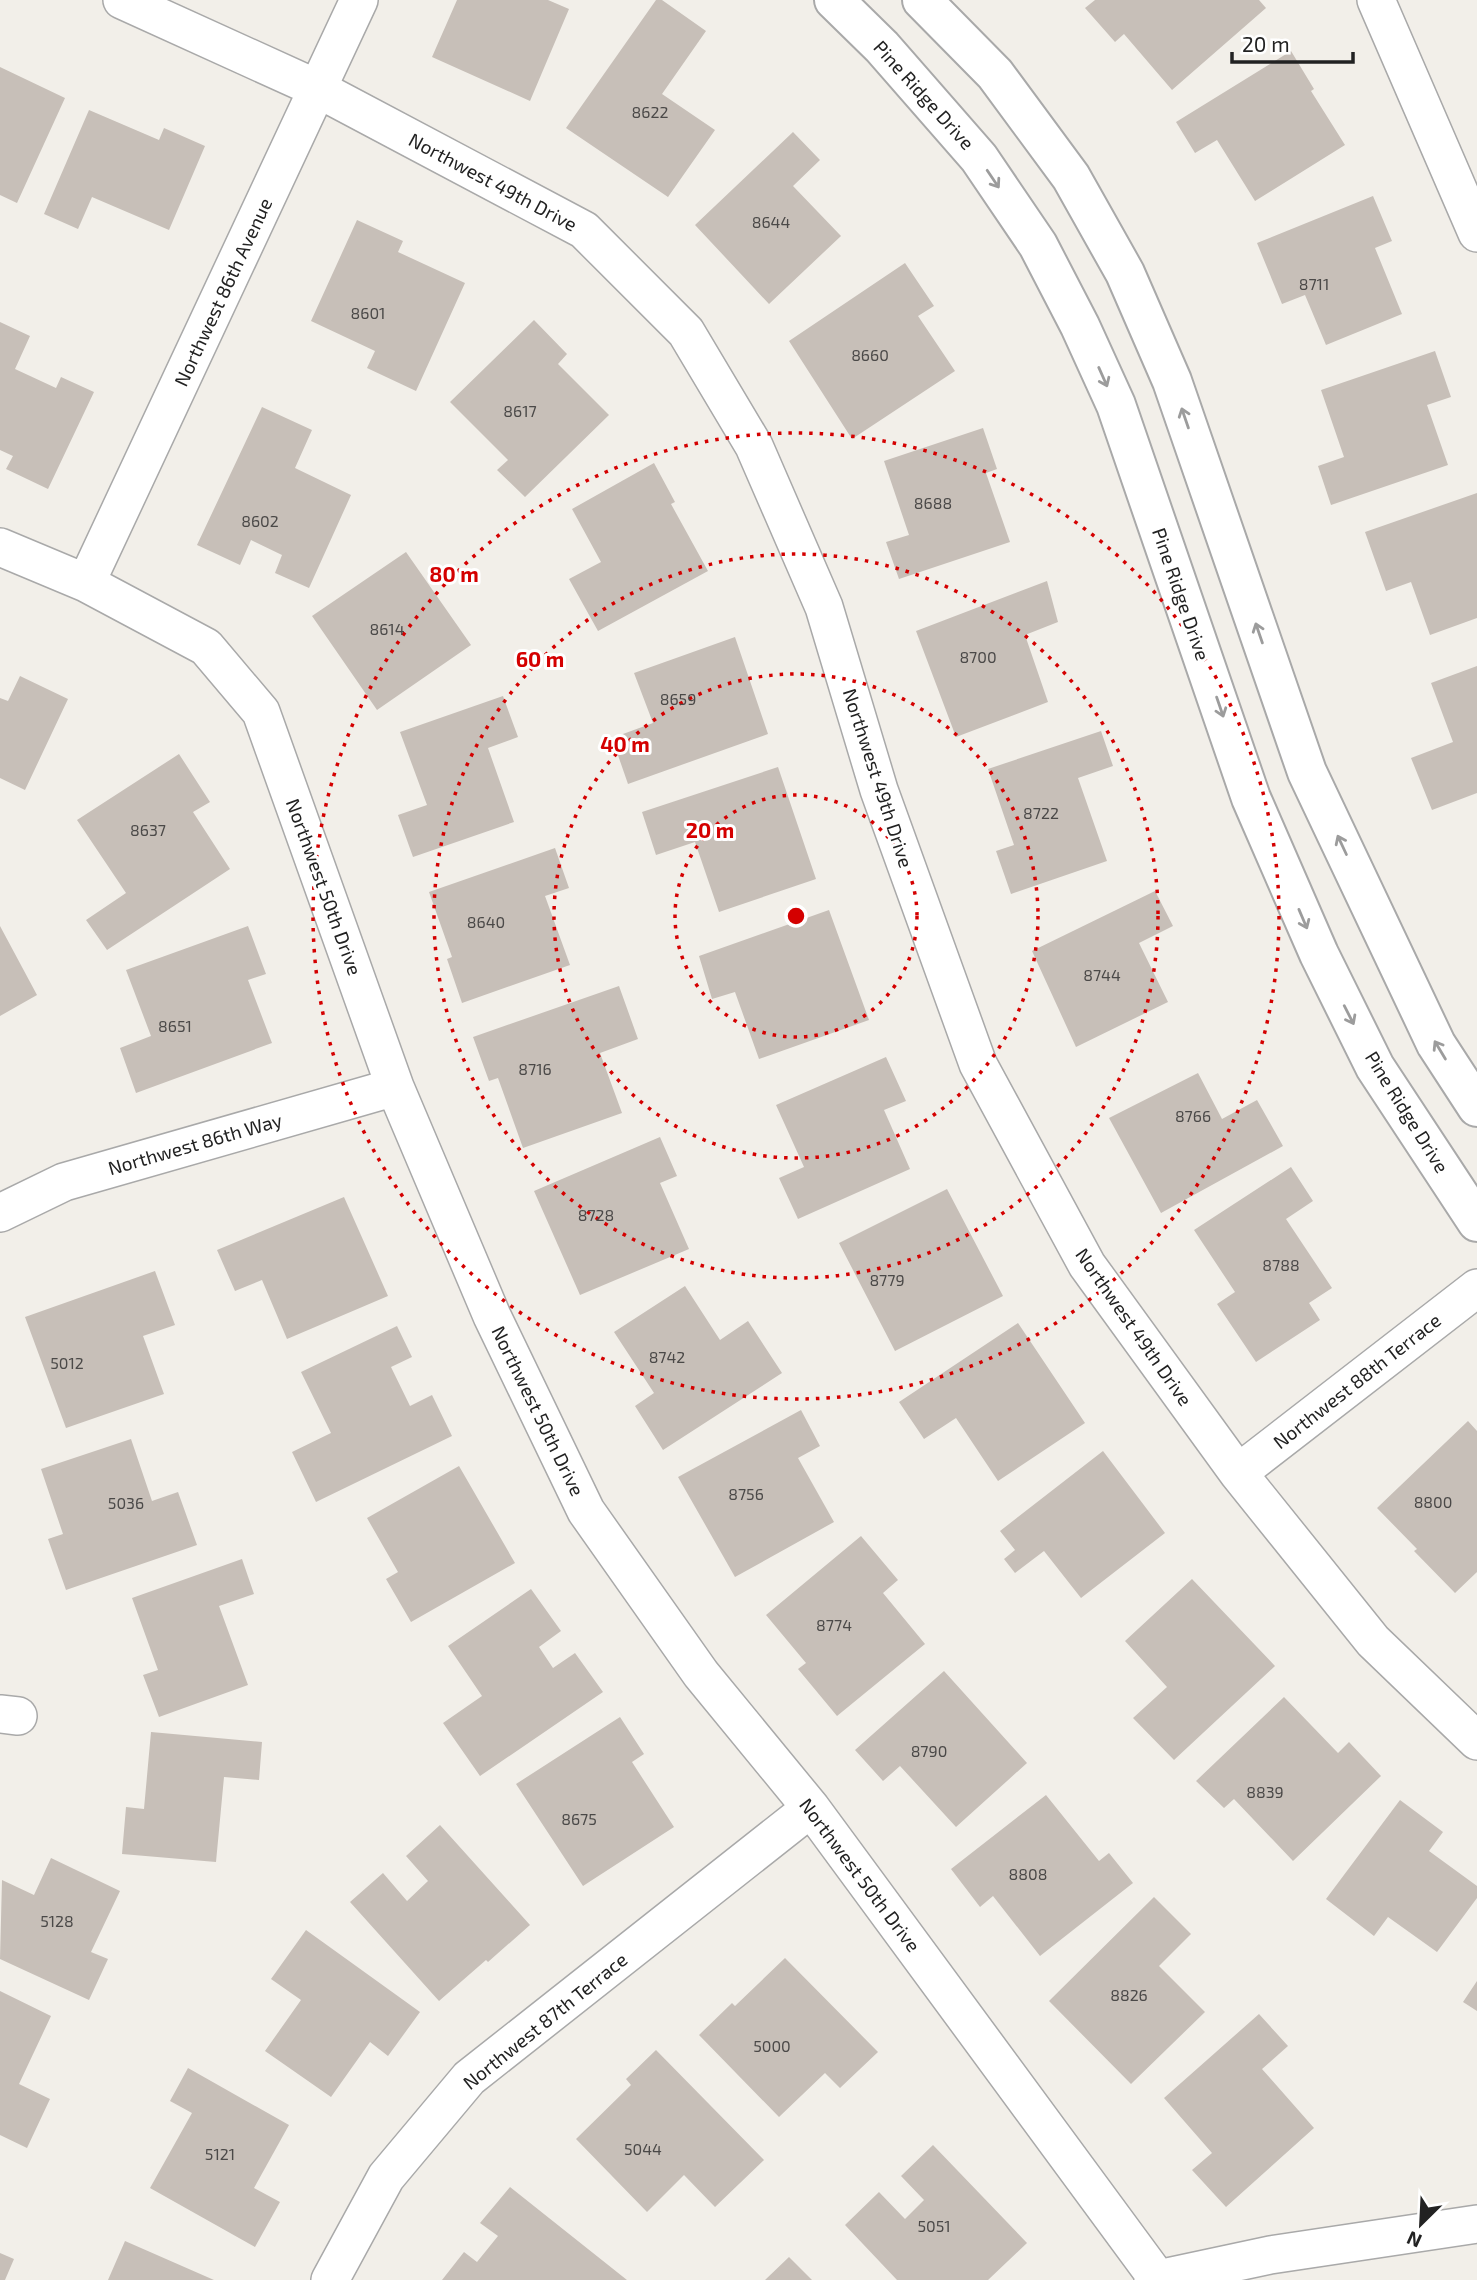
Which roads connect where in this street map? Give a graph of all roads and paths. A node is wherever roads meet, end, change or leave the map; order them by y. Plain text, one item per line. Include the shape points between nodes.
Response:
1 (122, 0) edge
2 (359, 0) edge
3 (834, 0) edge
4 (922, 0) edge
5 (1376, 0) edge
6 (318, 89) junction
7 (1477, 233) edge
8 (0, 547) edge
9 (86, 583) junction
10 (395, 1087) junction
11 (1477, 1107) edge
12 (0, 1213) edge
13 (1477, 1222) edge
14 (1477, 1288) edge
15 (1238, 1473) junction
16 (1477, 1741) edge
17 (811, 1808) junction
18 (1477, 2224) edge
19 (1155, 2279) edge
20 (330, 2280) edge

1 - 6 street, Northwest 49th Drive
2 - 6 street, Northwest 86th Avenue
3 -> 13 street, Pine Ridge Drive via 882,47 979,158 1038,245 1116,405 1251,798 1319,954 1375,1067
11 -> 4 street via 1436,1044 1307,772 1172,381 1125,273 1071,177 995,74
5 - 7 street
6 - 9 street, Northwest 86th Avenue
6 - 15 street, Northwest 49th Drive via 584,230 686,332 754,446 824,607 879,790 978,1064 1087,1265
8 - 9 street, Northwest 50th Drive
9 - 10 street, Northwest 50th Drive via 206,647 261,712
10 - 12 street, Northwest 86th Way via 64,1182
10 - 17 street, Northwest 50th Drive via 492,1316 586,1511 701,1674
14 - 15 street, Northwest 88th Terrace
15 - 16 street, Northwest 49th Drive via 1373,1641
17 - 19 street, Northwest 50th Drive
17 - 20 street, Northwest 87th Terrace via 469,2078 386,2177
18 - 19 street via 1270,2255

